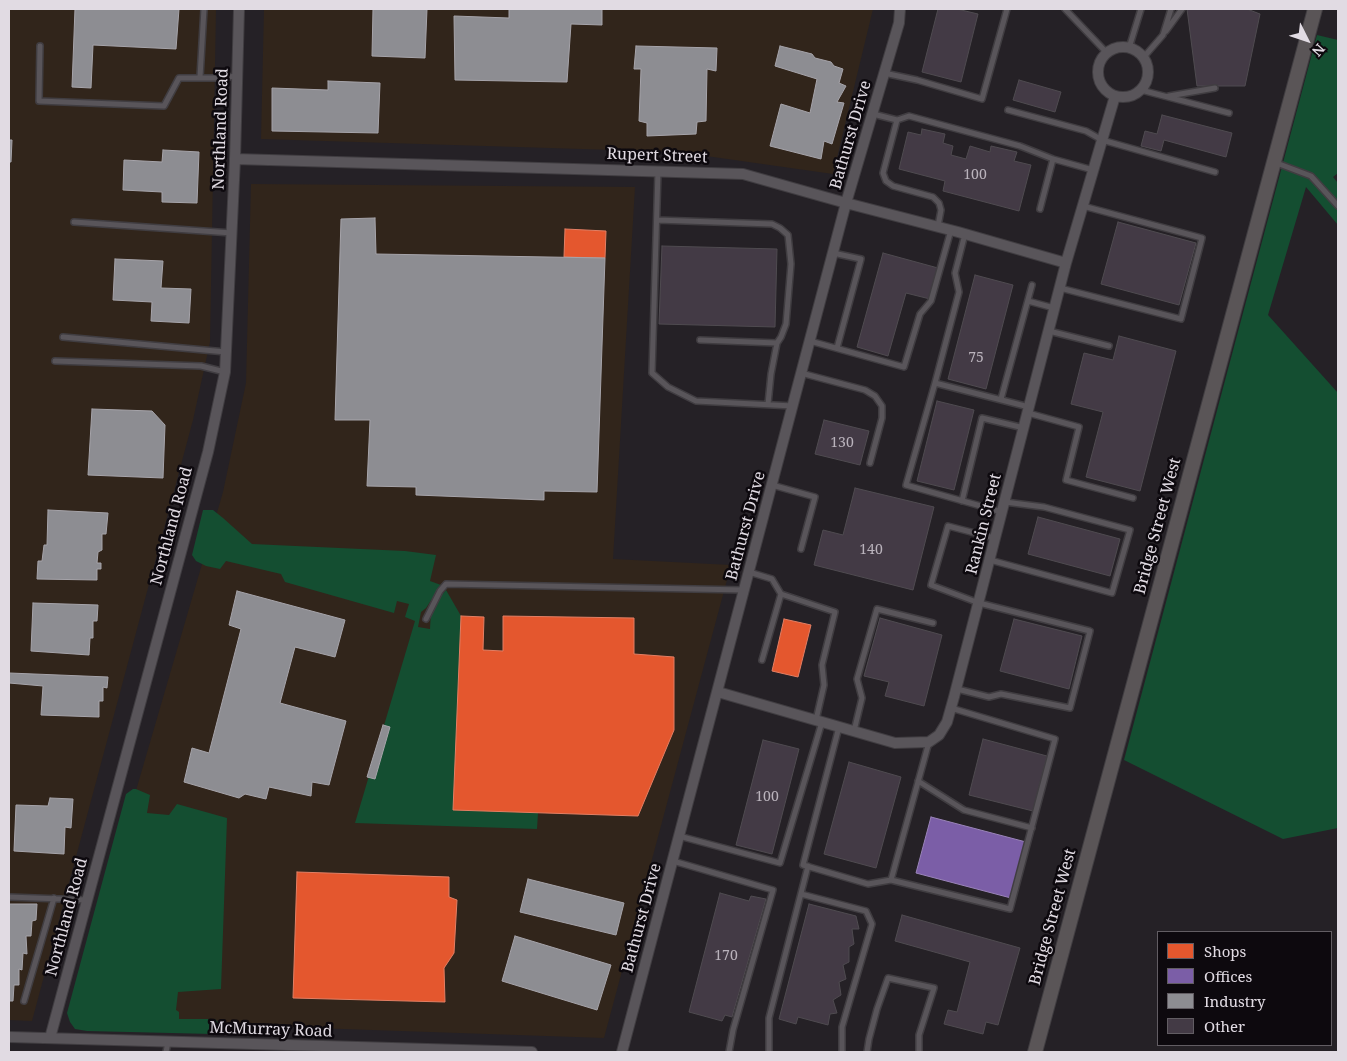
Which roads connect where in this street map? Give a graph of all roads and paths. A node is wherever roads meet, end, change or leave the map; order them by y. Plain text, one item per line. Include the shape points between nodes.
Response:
1 (204, 9) edge
2 (239, 9) edge
3 (900, 9) edge
4 (1007, 9) edge
5 (1066, 9) edge
6 (1141, 9) edge
7 (1171, 9) edge
8 (1182, 9) edge
9 (1315, 9) edge
10 (1163, 35) junction
11 (40, 46) dead end
12 (1129, 48) junction
13 (1108, 53) junction
14 (1142, 58) junction
15 (884, 73) junction
16 (238, 76) junction
17 (200, 77) junction
18 (1215, 88) dead end
19 (1141, 90) junction
20 (1115, 96) junction
21 (1166, 96) junction
22 (1008, 110) dead end
23 (872, 113) junction
24 (1229, 113) dead end
25 (897, 120) junction
26 (1102, 140) junction
27 (235, 158) junction
28 (1053, 159) junction
29 (1274, 162) junction
30 (1094, 170) junction
31 (658, 171) junction
32 (1216, 172) dead end
33 (846, 203) junction
34 (1083, 206) junction
35 (1338, 206) edge
36 (1040, 209) dead end
37 (657, 220) junction
38 (74, 222) dead end
39 (938, 226) junction
40 (951, 230) junction
41 (232, 234) junction
42 (965, 234) junction
43 (833, 253) junction
44 (1066, 263) junction
45 (1032, 285) dead end
46 (1060, 288) junction
47 (1028, 301) junction
48 (1055, 308) junction
49 (1049, 330) junction
50 (63, 337) dead end
51 (700, 340) dead end
52 (810, 341) junction
53 (777, 343) junction
54 (1109, 346) dead end
55 (837, 348) junction
56 (226, 352) junction
57 (55, 361) dead end
58 (225, 372) junction
59 (801, 374) junction
60 (934, 383) junction
61 (1001, 400) junction
62 (768, 404) junction
63 (793, 406) junction
64 (1029, 410) junction
65 (1024, 428) junction
66 (870, 463) dead end
67 (772, 484) junction
68 (1133, 498) dead end
69 (962, 501) junction
70 (1005, 502) junction
71 (1002, 512) junction
72 (995, 538) junction
73 (801, 549) dead end
74 (990, 560) junction
75 (749, 572) junction
76 (744, 590) junction
77 (781, 594) junction
78 (979, 603) junction
79 (426, 618) dead end
80 (933, 623) dead end
81 (762, 660) dead end
82 (957, 689) junction
83 (718, 692) junction
84 (951, 708) junction
85 (819, 721) junction
86 (839, 727) junction
87 (854, 731) junction
88 (929, 742) junction
89 (918, 781) junction
90 (1032, 828) junction
91 (680, 836) junction
92 (673, 861) junction
93 (808, 866) junction
94 (891, 880) junction
95 (801, 894) junction
96 (9, 897) edge
97 (54, 898) junction
98 (87, 900) junction
99 (24, 1002) dead end
100 (9, 1037) edge
101 (50, 1038) junction
102 (167, 1047) edge
103 (229, 1048) edge
104 (532, 1052) edge
105 (622, 1052) edge
106 (729, 1052) edge
107 (769, 1052) edge
108 (842, 1052) edge
109 (868, 1052) edge
110 (919, 1052) edge
111 (1035, 1052) edge

1 - 17 lane
2 - 16 street, Northland Road
3 - 15 street, Bathurst Drive
4 - 15 lane via 982,99
5 - 13 lane
6 - 12 lane
7 - 10 lane
8 - 10 lane
9 - 29 street, Bridge Street West
10 - 14 lane
11 - 17 lane via 39,102 164,106 179,78
12 - 13 street via 1120,47
12 - 14 street via 1139,52
13 - 20 street via 1103,56 1097,74 1102,88
14 - 19 street via 1148,74
15 - 23 street, Bathurst Drive
16 - 17 lane
16 - 27 street, Northland Road
18 - 21 lane
19 - 20 street via 1124,98
19 - 21 lane
20 - 26 street, Rankin Street
21 - 24 lane
22 - 26 lane via 1086,131
23 - 25 lane
23 - 33 street, Bathurst Drive
25 - 28 lane via 909,116 1020,146
25 - 39 lane via 883,173 886,182 933,197 941,210
26 - 30 street, Rankin Street
26 - 32 lane
27 - 31 street, Rupert Street
27 - 41 street, Northland Road
28 - 30 lane
28 - 36 lane
29 - 35 lane via 1311,176
29 - 111 street, Bridge Street West
30 - 34 street, Rankin Street
31 - 33 street, Rupert Street via 743,174
31 - 37 lane
33 - 39 street, Rupert Street
33 - 43 street, Bathurst Drive
34 - 44 street, Rankin Street
34 - 46 lane via 1202,238 1181,319
37 - 53 lane via 772,224 788,236 791,264 786,324
37 - 62 lane via 652,373 668,387 696,401
38 - 41 lane
39 - 40 street, Rupert Street
40 - 42 street, Rupert Street
40 - 55 lane via 931,302 920,314 904,367
41 - 56 street, Northland Road
42 - 44 street, Rupert Street
42 - 60 lane via 955,273 959,292
43 - 52 street, Bathurst Drive
43 - 55 lane via 861,259
44 - 46 street, Rankin Street
45 - 47 lane
46 - 48 street, Rankin Street
47 - 48 lane
47 - 61 lane
48 - 49 street, Rankin Street
49 - 54 lane
49 - 64 street, Rankin Street
50 - 56 lane
51 - 53 lane
52 - 55 lane
52 - 59 street, Bathurst Drive
53 - 62 lane
56 - 58 street, Northland Road
57 - 58 lane via 201,366
58 - 98 street, Northland Road via 205,462
59 - 63 street, Bathurst Drive
59 - 66 lane via 865,390 875,396 882,406 882,418
60 - 61 lane
60 - 69 lane via 906,485
61 - 64 lane
62 - 63 lane
63 - 67 street, Bathurst Drive
64 - 65 street, Rankin Street
64 - 68 lane via 1080,427 1066,480
65 - 69 lane via 982,418
65 - 70 street, Rankin Street
67 - 73 lane via 815,497
67 - 75 street, Bathurst Drive
69 - 71 lane
70 - 71 street, Rankin Street
70 - 74 lane via 1044,507 1130,530 1112,593
71 - 72 street, Rankin Street
72 - 74 street, Rankin Street
72 - 78 lane via 948,526 931,585
74 - 78 street, Rankin Street
75 - 76 street, Bathurst Drive
75 - 77 lane via 772,579
76 - 79 lane via 446,584
76 - 83 street, Bathurst Drive
77 - 81 lane
77 - 85 lane via 836,612 822,665 824,685
78 - 82 street, Rankin Street
78 - 82 lane via 1090,631 1070,708 1001,694 989,697
80 - 87 lane via 877,609 857,679 862,698
82 - 84 street, Rankin Street
83 - 85 street
83 - 91 street, Bathurst Drive
84 - 88 street, Rankin Street via 939,735
84 - 90 lane via 1055,739
85 - 86 street
85 - 91 lane via 780,863
86 - 87 street
86 - 93 lane via 803,865
87 - 88 street via 895,743
88 - 89 lane
89 - 90 lane via 964,810
89 - 94 lane
90 - 94 lane via 1010,909
91 - 92 street, Bathurst Drive
92 - 105 street, Bathurst Drive
92 - 106 lane via 773,890
93 - 94 lane via 868,884
93 - 95 lane
95 - 107 lane via 769,1018
95 - 108 lane via 866,911 872,924 842,1027
96 - 97 lane
97 - 98 lane
97 - 99 lane
98 - 101 street, Northland Road
100 - 101 street, McMurray Road
101 - 102 street, McMurray Road
102 - 103 street, McMurray Road
103 - 104 street, McMurray Road
109 - 110 lane via 888,978 934,988 919,1035

